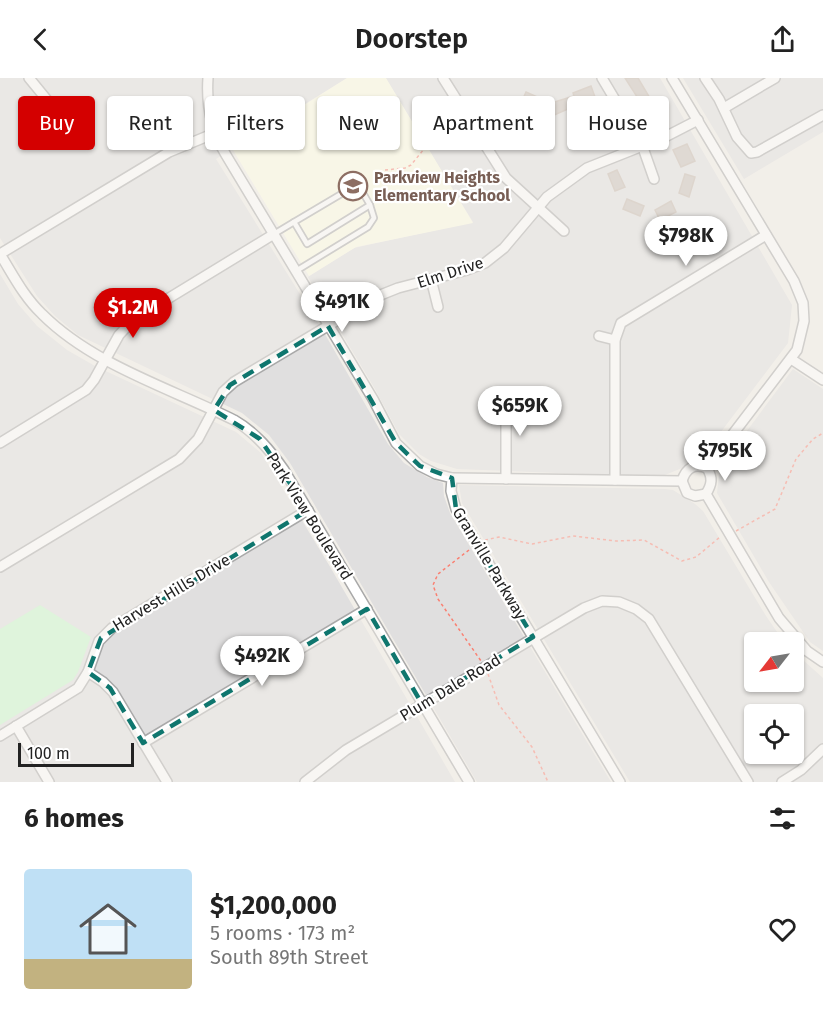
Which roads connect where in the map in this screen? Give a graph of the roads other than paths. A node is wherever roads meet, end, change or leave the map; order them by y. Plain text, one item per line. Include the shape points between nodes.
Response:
1 (29, 78) edge
2 (208, 78) edge
3 (443, 78) edge
4 (602, 78) edge
5 (672, 78) edge
6 (705, 78) edge
7 (775, 78) edge
8 (44, 96) edge
9 (208, 96) edge
10 (613, 96) edge
11 (724, 108) junction
12 (823, 115) edge
13 (698, 120) junction
14 (669, 134) edge
15 (205, 137) edge
16 (224, 150) edge
17 (630, 150) edge
18 (644, 150) edge
19 (654, 179) dead end
20 (370, 205) junction
21 (537, 208) junction
22 (294, 222) junction
23 (564, 231) dead end
24 (274, 234) junction
25 (766, 235) junction
26 (0, 254) edge
27 (296, 271) junction
28 (431, 279) junction
29 (438, 307) dead end
30 (328, 326) junction
31 (599, 336) dead end
32 (615, 340) junction
33 (791, 359) junction
34 (106, 360) junction
35 (823, 380) edge
36 (503, 398) dead end
37 (214, 410) junction
38 (0, 442) edge
39 (707, 468) junction
40 (452, 478) junction
41 (506, 478) junction
42 (615, 480) junction
43 (682, 481) junction
44 (706, 494) junction
45 (308, 510) junction
46 (0, 567) edge
47 (367, 609) junction
48 (534, 637) junction
49 (823, 663) edge
50 (88, 672) junction
51 (422, 704) junction
52 (16, 726) junction
53 (0, 736) edge
54 (143, 742) junction
55 (823, 749) edge
56 (49, 782) edge
57 (167, 782) edge
58 (305, 782) edge
59 (469, 782) edge
60 (620, 782) edge
61 (748, 782) edge
62 (782, 782) edge

1 - 8 street
2 - 9 street
3 - 21 street via 506,178
4 - 10 street
5 - 13 street
6 - 11 street
7 - 11 street
11 - 12 street via 737,137 751,153
13 - 14 street, Elm Drive
13 - 25 street
15 - 26 street via 169,152
16 - 24 street
17 - 21 street, Elm Drive via 587,168
18 - 19 street
20 - 22 lane via 360,190 350,189
20 - 22 lane via 307,244
20 - 27 lane via 374,218 368,227
21 - 23 street
21 - 28 street, Elm Drive via 489,260
22 - 24 lane
24 - 27 street
24 - 34 street via 138,315 123,330
25 - 32 street via 621,323
25 - 33 street via 803,303 802,338
26 - 34 street, Park View Boulevard via 40,313 67,337
27 - 30 street
28 - 29 street
28 - 30 street, Elm Drive via 378,296
30 - 37 street, Elm Drive via 230,385
30 - 40 street via 396,443 420,466
31 - 32 street
32 - 42 street
33 - 35 street
33 - 39 street
34 - 37 street, Park View Boulevard
34 - 38 street via 81,394
36 - 41 street
37 - 45 street, Park View Boulevard via 260,439
37 - 46 street, Elm Drive via 193,445 172,464
39 - 43 street via 692,467
39 - 44 street via 711,486
40 - 41 street
40 - 48 street, Granville Parkway via 456,509
41 - 42 street
42 - 43 street
43 - 44 street via 690,494
44 - 49 street via 779,618 807,651
45 - 47 street, Park View Boulevard
45 - 50 street, Harvest Hills Drive via 112,628 99,641
47 - 51 street, Park View Boulevard
47 - 54 street
48 - 51 street, Plum Dale Road
48 - 60 street, Granville Parkway
48 - 61 street, Plum Dale Road via 602,601 636,609 649,618
50 - 52 street, Harvest Hills Drive via 75,690
50 - 54 street via 110,688
51 - 58 street, Plum Dale Road via 346,750
51 - 59 street, Park View Boulevard
52 - 53 street, Harvest Hills Drive
52 - 56 street
54 - 57 street
55 - 62 street

